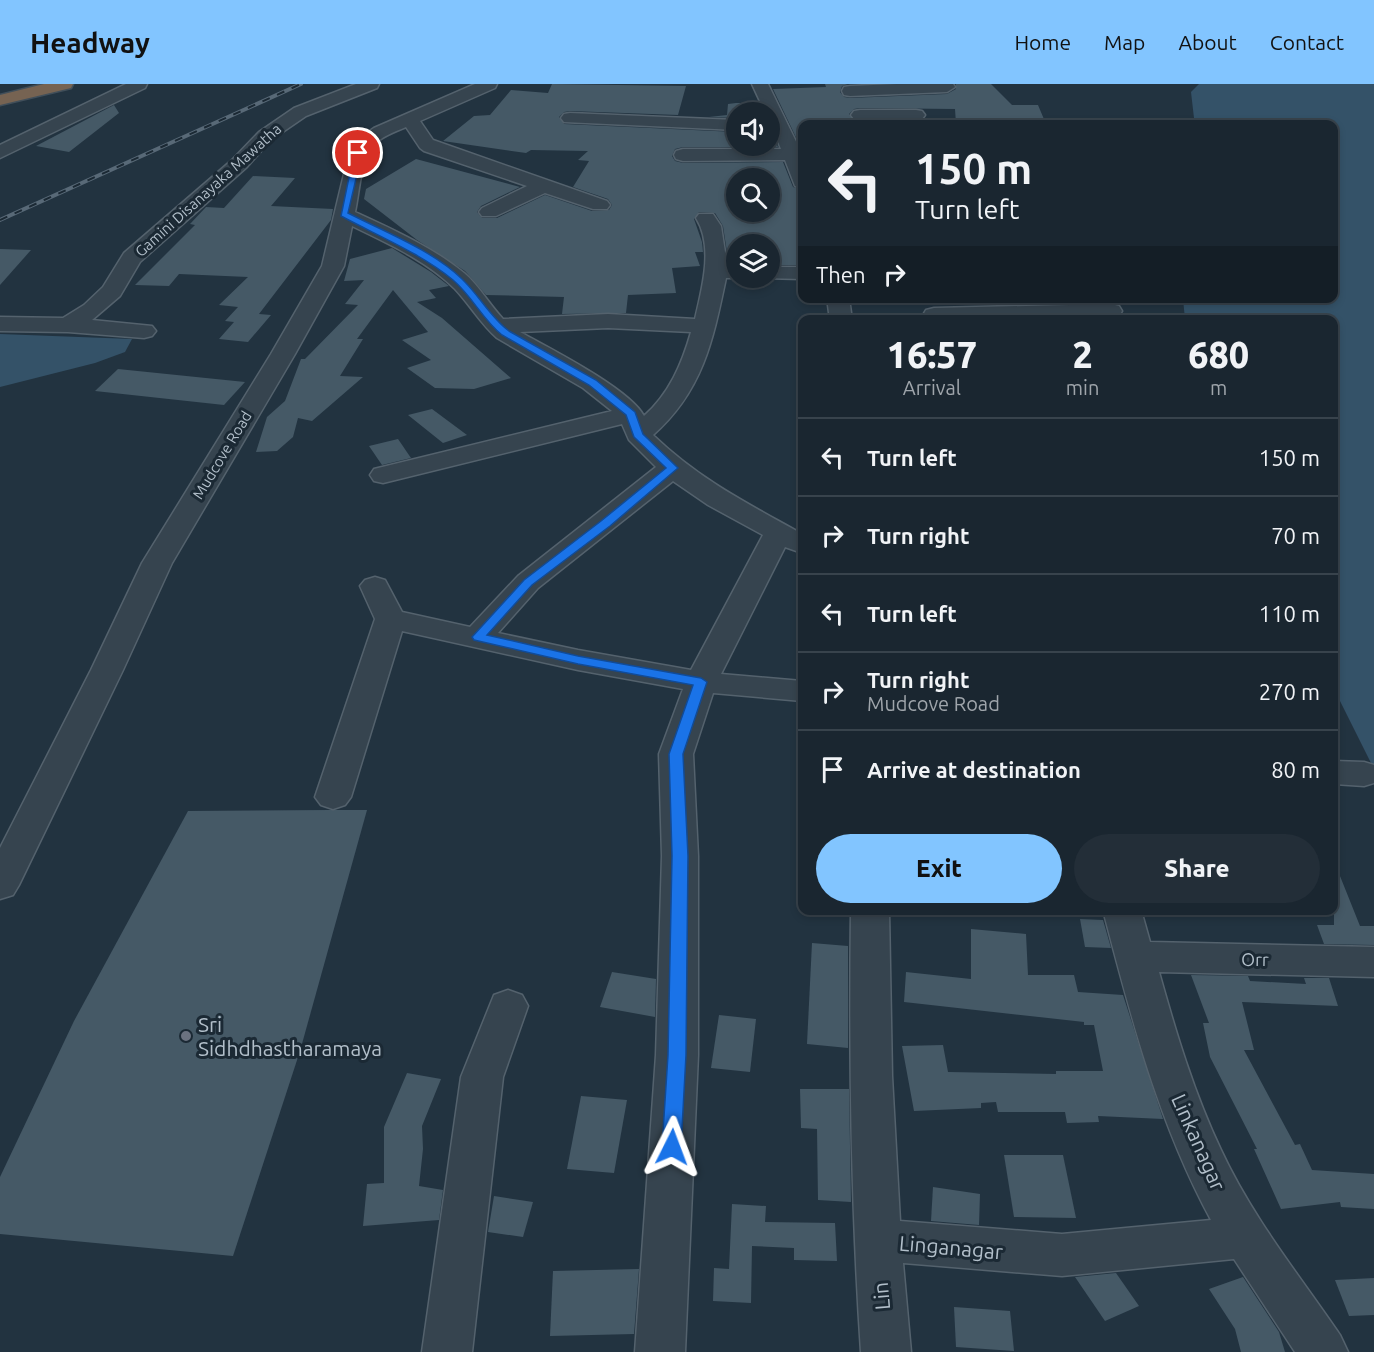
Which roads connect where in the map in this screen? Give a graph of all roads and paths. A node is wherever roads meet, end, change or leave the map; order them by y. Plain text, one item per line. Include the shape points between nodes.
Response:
1 (65, 84) edge
2 (139, 84) edge
3 (371, 84) edge
4 (489, 84) edge
5 (760, 84) edge
6 (848, 87) edge
7 (947, 87) dead end
8 (0, 100) edge
9 (767, 102) edge
10 (916, 115) dead end
11 (570, 118) dead end
12 (410, 120) junction
13 (862, 120) edge
14 (726, 125) edge
15 (780, 133) edge
16 (0, 152) edge
17 (793, 153) junction
18 (683, 155) dead end
19 (798, 169) edge
20 (544, 186) junction
21 (600, 205) dead end
22 (489, 212) dead end
23 (344, 214) junction
24 (706, 218) dead end
25 (726, 269) edge
26 (780, 273) edge
27 (798, 273) edge
28 (726, 274) edge
29 (1110, 310) edge
30 (932, 311) edge
31 (0, 324) edge
32 (68, 325) junction
33 (496, 326) junction
34 (704, 326) junction
35 (144, 331) dead end
36 (635, 424) junction
37 (672, 468) junction
38 (383, 475) dead end
39 (790, 539) edge
40 (375, 586) dead end
41 (390, 619) junction
42 (478, 637) junction
43 (701, 682) junction
44 (798, 691) edge
45 (333, 797) dead end
46 (0, 885) edge
47 (870, 915) edge
48 (1123, 915) edge
49 (1135, 957) junction
50 (1374, 962) edge
51 (508, 1006) dead end
52 (1246, 1237) junction
53 (876, 1240) junction
54 (447, 1352) edge
55 (660, 1352) edge
56 (886, 1352) edge
57 (1323, 1352) edge

1 - 8 highway
2 - 16 street
3 - 32 street, Gamini Disanayaka Mawatha via 300,112 265,136 239,164 132,258 112,291
4 - 12 street, Mudcove Road
5 - 9 street
6 - 7 street
6 - 13 street
10 - 13 street
11 - 14 street
12 - 20 street via 431,147
12 - 23 street, Mudcove Road via 380,132 358,153
15 - 17 street
17 - 18 street
17 - 19 street
20 - 21 street
20 - 22 street
23 - 33 street via 428,258 458,280
23 - 46 street, Mudcove Road via 333,266 158,563
24 - 25 street
26 - 27 street
28 - 34 street
29 - 30 street
31 - 32 street
32 - 35 street
33 - 34 street via 608,321
33 - 36 street via 592,382
34 - 36 street via 674,400
36 - 37 street
36 - 38 street
37 - 39 street
37 - 42 street via 528,582
39 - 43 street
40 - 41 street
41 - 42 street
41 - 45 street
42 - 43 street
43 - 44 street
43 - 55 street via 676,754 680,856 677,1055
47 - 53 street, Linganagar
48 - 49 street, Linkanagar
49 - 50 street, Orr
49 - 52 street, Linkanagar via 1162,1053 1202,1159
51 - 54 street via 482,1077
52 - 53 street, Linganagar via 1062,1255
52 - 57 street, Linkanagar
53 - 56 street, Lin

